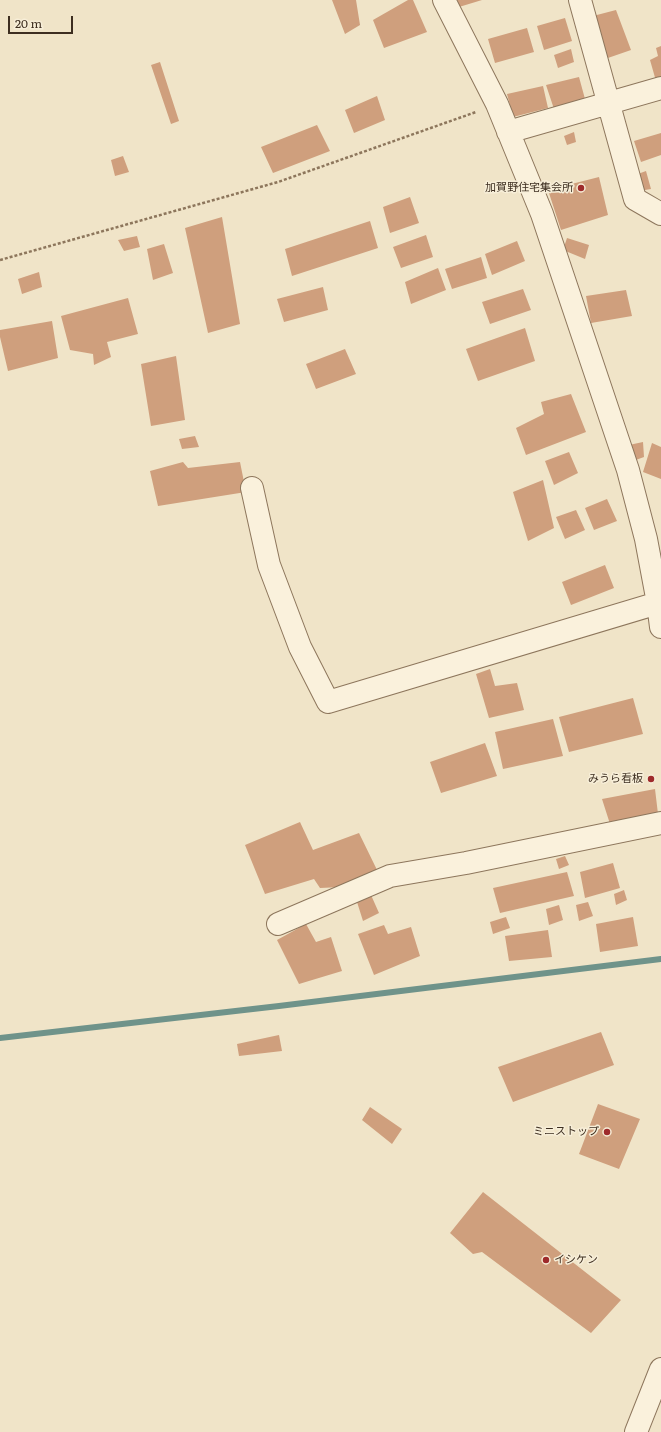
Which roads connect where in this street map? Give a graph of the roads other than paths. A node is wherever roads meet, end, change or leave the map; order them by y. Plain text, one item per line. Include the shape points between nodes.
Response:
1 (444, 0) edge
2 (580, 0) edge
3 (661, 88) edge
4 (610, 103) junction
5 (508, 132) junction
6 (661, 214) edge
7 (252, 488) dead end
8 (658, 602) junction
9 (661, 627) edge
10 (661, 823) edge
11 (278, 924) dead end
12 (661, 1369) edge
13 (636, 1432) edge

1 - 5 street via 497,104
2 - 4 street
3 - 4 street
4 - 5 street
4 - 6 street via 635,199
5 - 8 street via 542,214 628,470 646,539
7 - 8 street via 268,565 300,647 328,702
8 - 9 street
10 - 11 street via 390,876
12 - 13 street

